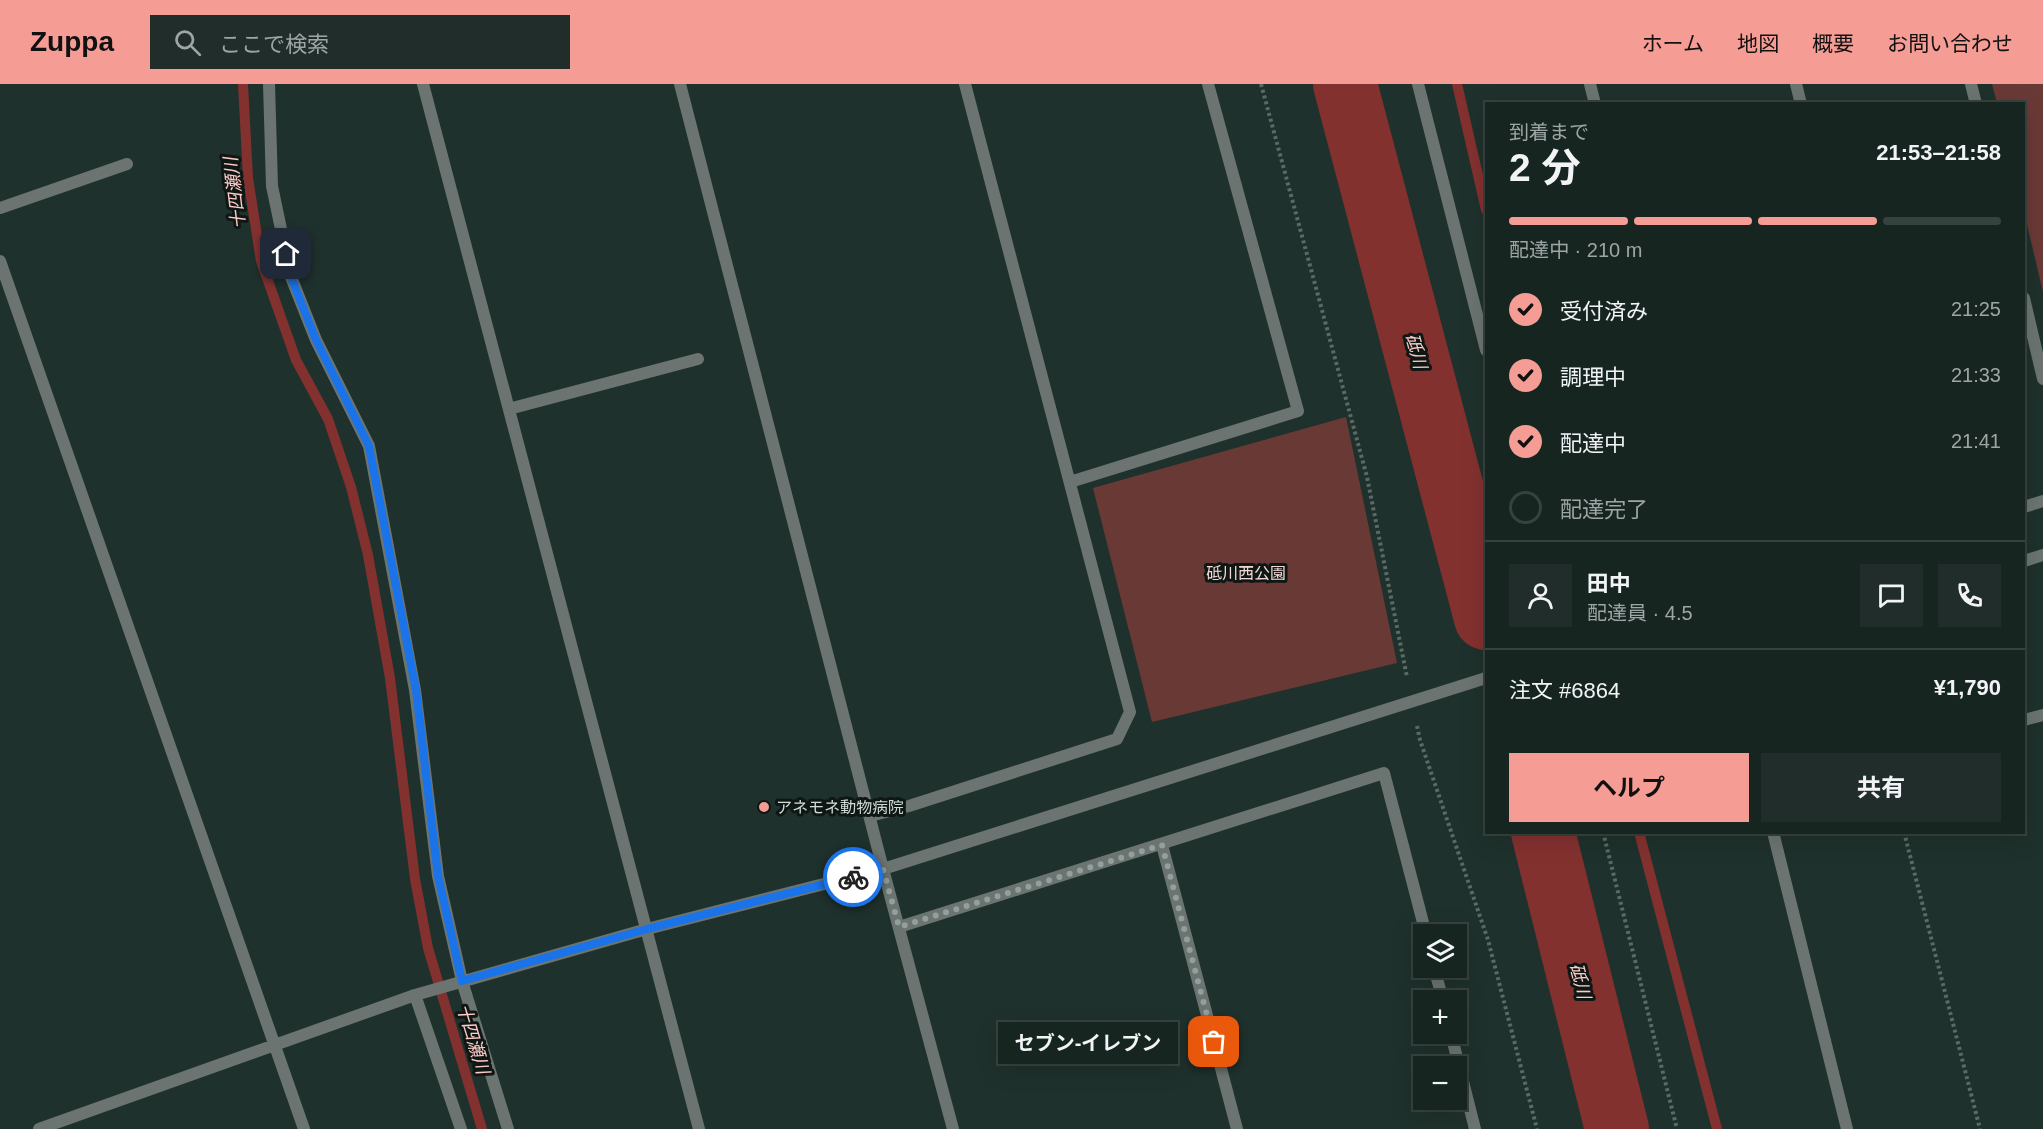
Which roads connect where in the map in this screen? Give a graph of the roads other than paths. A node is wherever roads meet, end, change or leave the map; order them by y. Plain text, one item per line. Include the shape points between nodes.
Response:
1 (269, 84) edge
2 (423, 84) edge
3 (680, 84) edge
4 (965, 84) edge
5 (1208, 84) edge
6 (1418, 84) edge
7 (1590, 84) edge
8 (1796, 84) edge
9 (1971, 84) edge
10 (1594, 102) edge
11 (1800, 102) edge
12 (1976, 102) edge
13 (127, 164) dead end
14 (0, 208) edge
15 (0, 261) edge
16 (2025, 302) edge
17 (1485, 346) edge
18 (698, 359) dead end
19 (2043, 379) edge
20 (509, 410) junction
21 (1070, 482) junction
22 (2043, 501) edge
23 (2025, 507) edge
24 (2043, 555) edge
25 (2025, 561) edge
26 (1485, 678) edge
27 (2043, 715) edge
28 (2025, 720) edge
29 (870, 816) junction
30 (1774, 834) edge
31 (1162, 845) junction
32 (883, 869) junction
33 (1423, 924) edge
34 (899, 927) junction
35 (647, 929) junction
36 (462, 981) junction
37 (415, 995) junction
38 (1454, 1044) edge
39 (276, 1046) junction
40 (39, 1129) edge
41 (304, 1129) edge
42 (461, 1129) edge
43 (508, 1129) edge
44 (699, 1129) edge
45 (953, 1129) edge
46 (1237, 1129) edge
47 (1475, 1129) edge
48 (1848, 1129) edge

1 - 36 street via 272,186 291,277 316,340 369,446 416,690 438,876
2 - 20 street
3 - 29 street
4 - 21 street
5 - 21 street via 1298,411
6 - 17 street
7 - 10 street
8 - 11 street
9 - 12 street
13 - 14 street
15 - 39 street
16 - 19 street
18 - 20 street
20 - 35 street
21 - 29 street via 1130,712 1117,739
22 - 23 street
24 - 25 street
26 - 32 street
27 - 28 street
29 - 32 street
30 - 48 street
31 - 33 street via 1384,773
31 - 34 street
31 - 46 street
32 - 34 street
32 - 35 street
34 - 45 street
35 - 36 street
35 - 44 street
36 - 37 street
36 - 43 street
37 - 39 street
37 - 42 street
38 - 47 street
39 - 40 street
39 - 41 street

